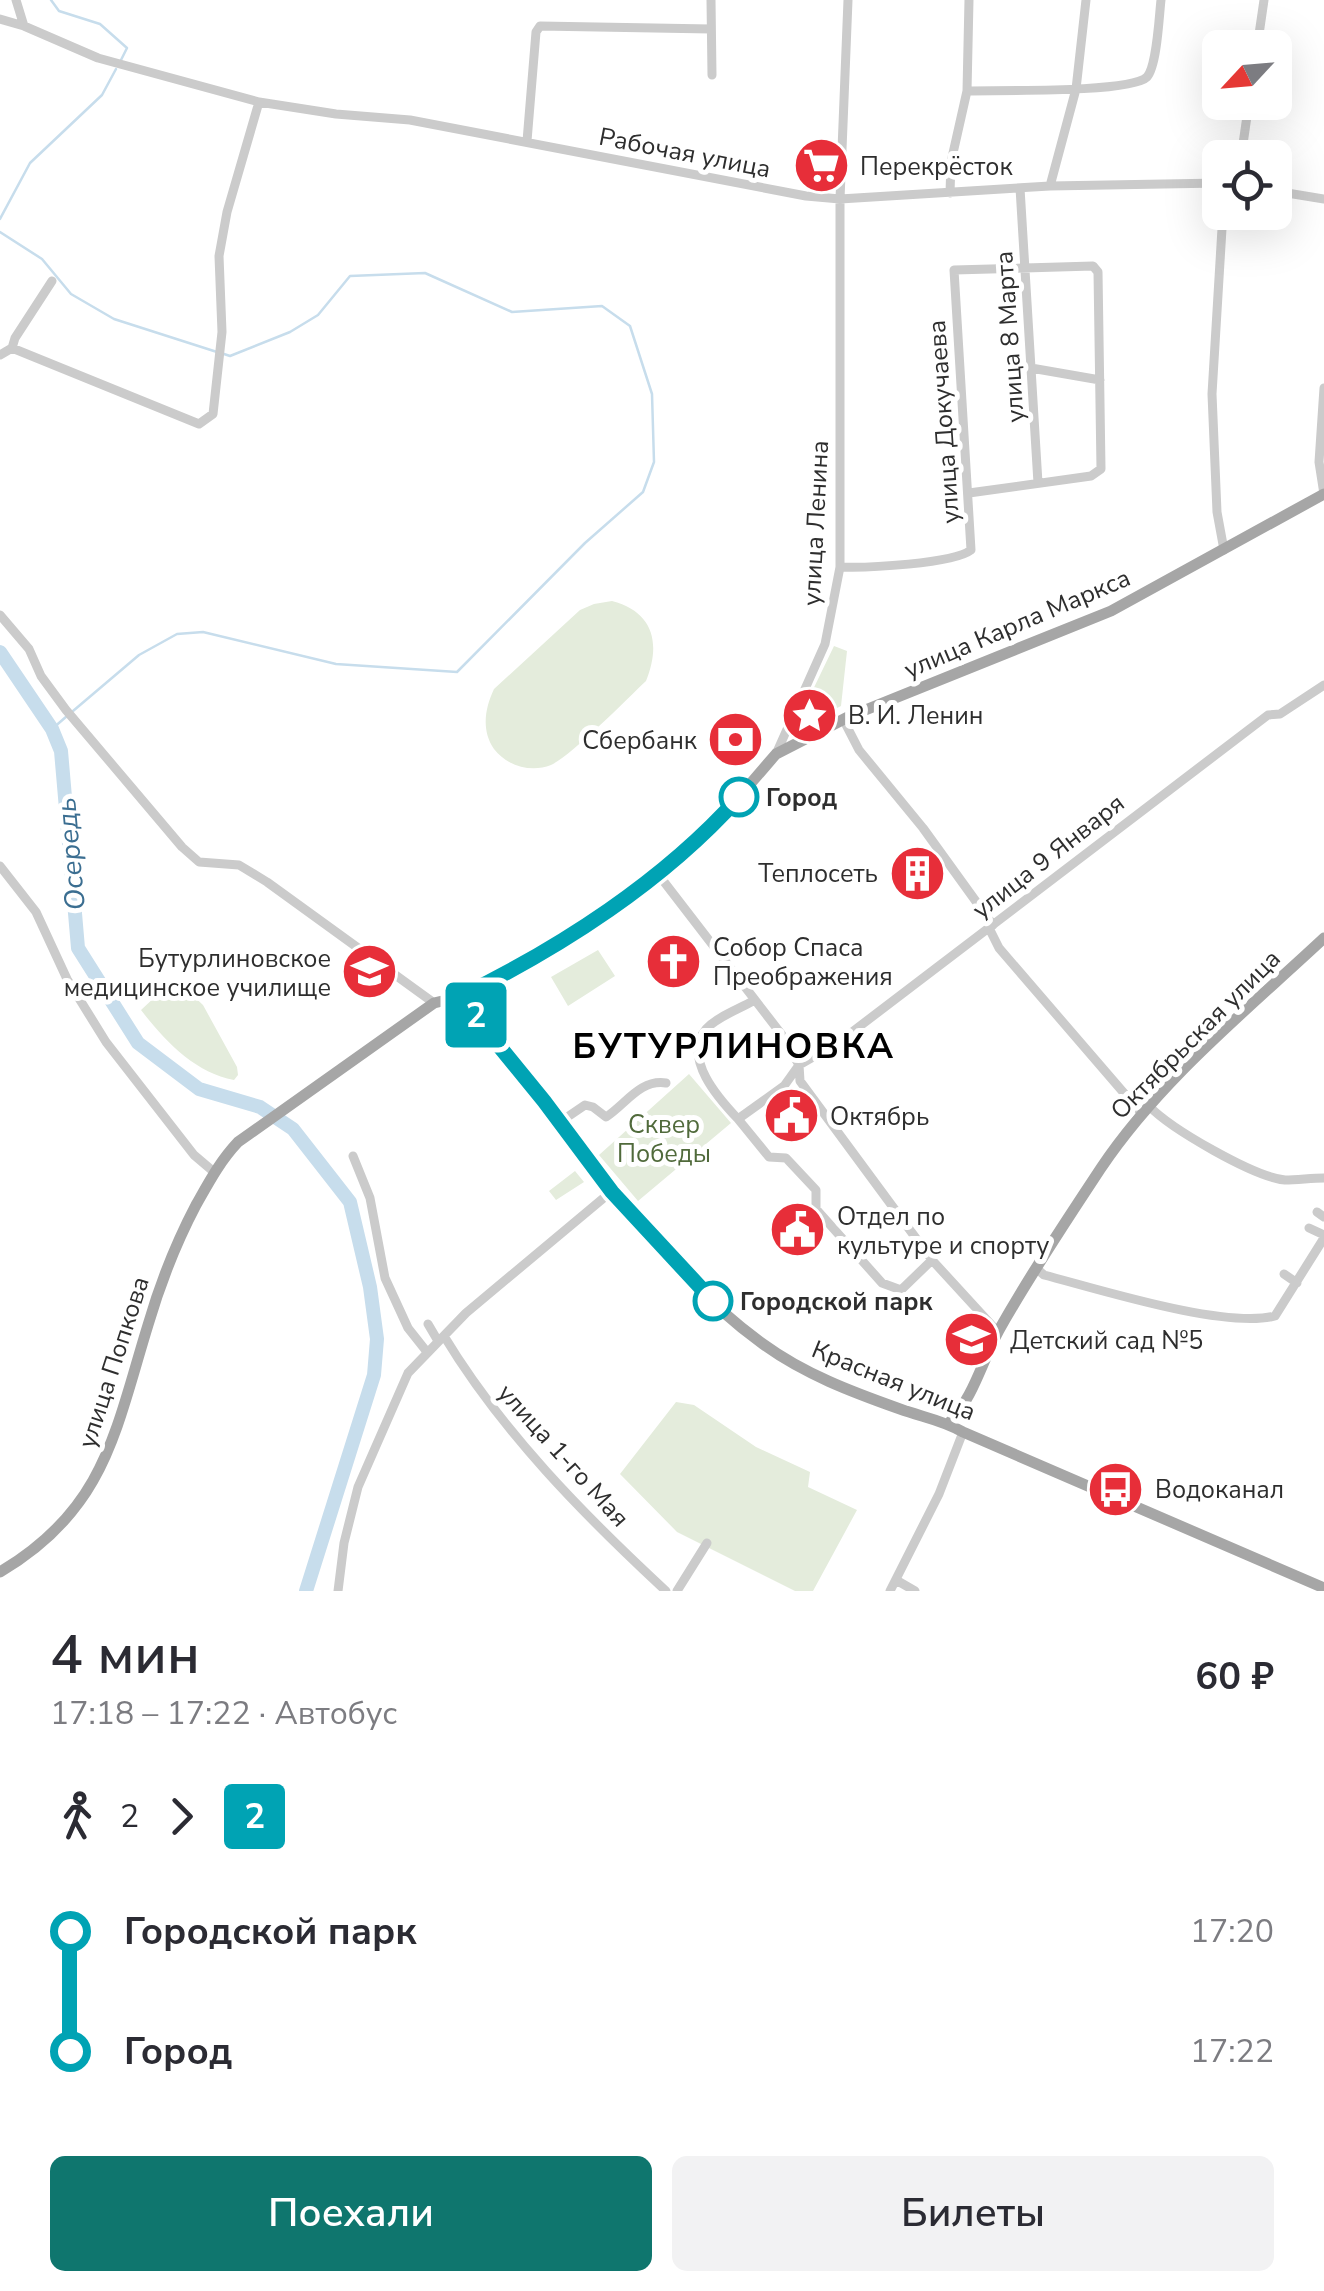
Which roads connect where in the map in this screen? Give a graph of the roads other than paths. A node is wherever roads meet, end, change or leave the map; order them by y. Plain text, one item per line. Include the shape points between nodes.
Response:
1 (16, 0) edge
2 (712, 0) edge
3 (848, 0) edge
4 (969, 0) edge
5 (1086, 0) edge
6 (1161, 0) edge
7 (1264, 0) edge
8 (0, 19) edge
9 (24, 26) junction
10 (712, 30) junction
11 (1260, 30) edge
12 (712, 75) dead end
13 (1076, 89) junction
14 (967, 91) junction
15 (260, 102) junction
16 (527, 141) junction
17 (1202, 183) edge
18 (1050, 186) junction
19 (1020, 188) junction
20 (950, 193) junction
21 (1292, 193) edge
22 (1324, 199) edge
23 (840, 200) junction
24 (1222, 230) edge
25 (1024, 266) junction
26 (52, 281) dead end
27 (12, 348) junction
28 (0, 356) edge
29 (1031, 368) junction
30 (1100, 380) junction
31 (1324, 388) edge
32 (1038, 483) junction
33 (968, 493) junction
34 (1324, 494) edge
35 (1224, 550) junction
36 (840, 567) junction
37 (0, 615) edge
38 (1324, 685) edge
39 (843, 719) junction
40 (776, 754) junction
41 (0, 866) edge
42 (658, 874) junction
43 (991, 926) junction
44 (1324, 938) edge
45 (459, 997) junction
46 (754, 1000) junction
47 (434, 1003) junction
48 (799, 1065) junction
49 (666, 1084) dead end
50 (1145, 1110) junction
51 (738, 1119) junction
52 (560, 1122) junction
53 (238, 1142) joint
54 (352, 1156) dead end
55 (214, 1172) junction
56 (1324, 1178) edge
57 (612, 1192) junction
58 (1309, 1228) dead end
59 (1324, 1236) edge
60 (932, 1260) junction
61 (1036, 1270) junction
62 (1284, 1274) dead end
63 (1297, 1282) junction
64 (428, 1324) dead end
65 (998, 1332) junction
66 (441, 1339) junction
67 (427, 1352) junction
68 (949, 1423) junction
69 (963, 1432) junction
70 (707, 1543) dead end
71 (0, 1572) edge
72 (896, 1580) junction
73 (1324, 1588) edge
74 (338, 1591) edge
75 (666, 1591) edge
76 (676, 1591) edge
77 (890, 1591) edge
78 (914, 1591) edge

1 - 9 street
2 - 10 street
3 - 23 street, улица Ленина
4 - 14 street
5 - 13 street
6 - 13 street via 1149,75 1133,84
7 - 11 street
8 - 9 street, Рабочая улица
9 - 15 street, Рабочая улица via 98,58
10 - 12 street
10 - 16 street via 540,26
13 - 14 street
13 - 18 street
14 - 20 street
15 - 16 street, Рабочая улица
15 - 27 street via 219,256 222,332 213,414 199,424
16 - 23 street, Рабочая улица
17 - 18 street, Рабочая улица
18 - 19 street, Рабочая улица
19 - 20 street, Рабочая улица
19 - 25 street, улица 8 Марта
20 - 23 street, Рабочая улица
21 - 22 street
23 - 36 street, улица Ленина
24 - 35 street via 1212,394 1216,512
25 - 29 street, улица 8 Марта
25 - 30 street via 1096,268
25 - 33 street, улица Докучаева via 958,268 952,276
26 - 27 street
27 - 28 street
29 - 30 street
29 - 32 street, улица 8 Марта
30 - 32 street via 1100,472
31 - 34 street
32 - 33 street
33 - 36 street, улица Докучаева via 969,553
34 - 35 main road, улица Карла Маркса
35 - 39 main road, улица Карла Маркса via 1097,618
36 - 40 street, улица Ленина via 826,644
37 - 47 street via 66,710 199,862 239,865
38 - 43 street, улица 9 Января via 1280,714 1268,714
39 - 40 main road, улица Карла Маркса
39 - 43 street via 859,750
40 - 42 main road, улица Ленина via 720,819
41 - 55 street via 36,912 106,1042
42 - 45 main road, улица Ленина via 511,971
42 - 46 street
43 - 48 street, улица 9 Января
43 - 50 street via 999,948
44 - 50 main road, Октябрьская улица
45 - 47 main road, улица Ленина
45 - 52 main road, Красная улица
46 - 48 street
46 - 51 street via 702,1033 702,1072
47 - 53 main road, улица Ленина
48 - 51 street via 784,1086
48 - 60 street via 800,1081
49 - 52 street via 644,1085 606,1117 585,1105
50 - 56 street via 1281,1180
50 - 61 main road, Октябрьская улица
51 - 60 street via 769,1157 786,1158 816,1190 816,1209 882,1283 901,1290
52 - 57 main road, Красная улица
53 - 55 main road, улица Попкова
54 - 67 street via 370,1198 385,1278
55 - 71 main road, улица Попкова via 163,1281 97,1476 58,1530
57 - 66 street
57 - 68 main road, Красная улица via 695,1284 764,1345 855,1392
58 - 59 street
59 - 63 street
60 - 65 street
61 - 63 street via 1157,1304 1256,1321 1275,1316
61 - 65 main road, Октябрьская улица
62 - 63 street
64 - 66 street, улица 1-го Мая
65 - 68 main road, Октябрьская улица via 964,1407
66 - 67 street
66 - 75 street, улица 1-го Мая via 532,1454
67 - 74 street via 408,1373 358,1487
68 - 69 main road, Красная улица
69 - 72 street
69 - 73 main road, Красная улица
70 - 76 street
72 - 77 street
72 - 78 street

